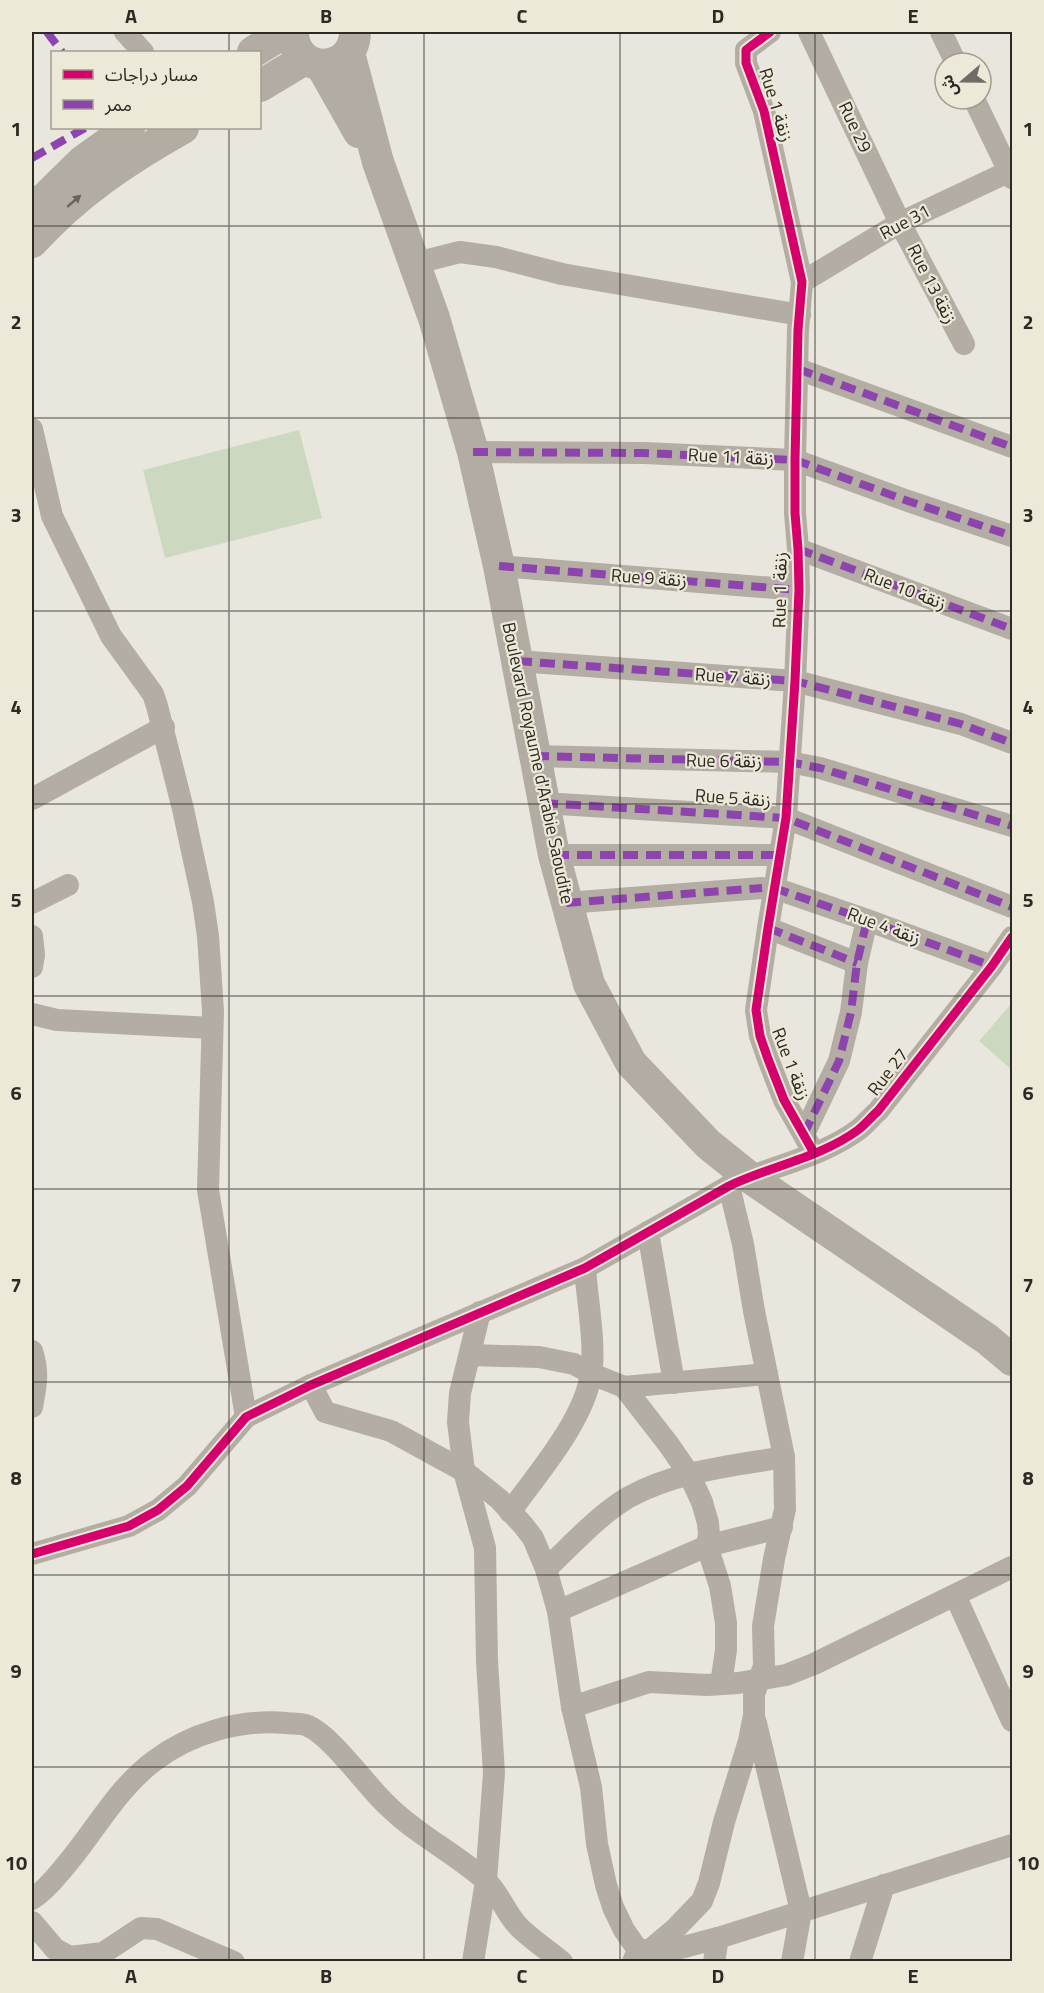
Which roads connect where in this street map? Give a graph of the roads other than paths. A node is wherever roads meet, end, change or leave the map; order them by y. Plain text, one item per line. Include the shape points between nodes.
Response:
1 (125, 32) edge
2 (285, 32) edge
3 (770, 32) edge
4 (809, 32) edge
5 (941, 32) edge
6 (325, 48) edge
7 (142, 51) edge
8 (255, 51) edge
9 (950, 51) edge
10 (261, 85) edge
11 (980, 111) edge
12 (128, 129) edge
13 (181, 129) edge
14 (1011, 173) edge
15 (32, 211) edge
16 (900, 223) junction
17 (32, 242) edge
18 (416, 264) junction
19 (802, 282) junction
20 (800, 315) junction
21 (964, 344) dead end
22 (798, 369) junction
23 (32, 429) edge
24 (1012, 447) edge
25 (473, 452) junction
26 (795, 460) junction
27 (1012, 536) edge
28 (798, 549) junction
29 (499, 566) junction
30 (799, 590) junction
31 (1012, 629) edge
32 (516, 661) junction
33 (795, 681) junction
34 (164, 727) junction
35 (1012, 743) edge
36 (534, 756) junction
37 (789, 762) junction
38 (32, 799) edge
39 (543, 803) junction
40 (786, 818) junction
41 (1012, 826) edge
42 (554, 855) junction
43 (780, 855) junction
44 (69, 885) dead end
45 (768, 888) junction
46 (32, 903) edge
47 (566, 903) junction
48 (1012, 907) edge
49 (867, 920) junction
50 (768, 928) junction
51 (32, 936) edge
52 (1012, 937) edge
53 (857, 963) junction
54 (992, 966) junction
55 (32, 967) edge
56 (32, 1014) edge
57 (212, 1028) junction
58 (809, 1143) junction
59 (739, 1182) junction
60 (648, 1232) junction
61 (585, 1268) junction
62 (480, 1312) junction
63 (32, 1351) edge
64 (470, 1355) junction
65 (1012, 1360) edge
66 (592, 1374) junction
67 (767, 1374) junction
68 (674, 1383) junction
69 (311, 1384) junction
70 (624, 1387) junction
71 (32, 1407) edge
72 (246, 1417) junction
73 (784, 1457) junction
74 (464, 1471) junction
75 (689, 1474) junction
76 (510, 1512) junction
77 (782, 1527) junction
78 (707, 1546) junction
79 (32, 1554) edge
80 (1012, 1568) edge
81 (546, 1569) junction
82 (955, 1595) junction
83 (558, 1611) junction
84 (758, 1679) junction
85 (721, 1684) junction
86 (572, 1707) junction
87 (754, 1715) junction
88 (1012, 1722) edge
89 (1012, 1845) edge
90 (486, 1881) junction
91 (884, 1885) junction
92 (32, 1899) edge
93 (801, 1911) junction
94 (32, 1922) edge
95 (718, 1938) junction
96 (640, 1954) edge
97 (70, 1959) edge
98 (234, 1962) edge
99 (473, 1962) edge
100 (562, 1962) edge
101 (714, 1962) edge
102 (792, 1962) edge
103 (860, 1962) edge

1 - 7 street
2 - 8 main road
3 - 19 street, Rue 1 زنقة via 747,50 746,63 764,111
4 - 16 street, Rue 29
5 - 9 street
6 - 10 main road
6 - 18 main road, Boulevard Royaume d'Arabie Saoudite via 378,162
11 - 14 street
12 - 15 main road via 83,161
17 -> 13 main road via 98,180
14 - 16 street, Rue 31
16 - 19 street, Rue 31
16 - 21 street, Rue 13 زنقة
18 - 20 street via 460,252 562,274
18 - 25 main road, Boulevard Royaume d'Arabie Saoudite
19 - 20 street, Rue 1 زنقة
20 - 22 street, Rue 1 زنقة
22 - 24 street
22 - 26 street, Rue 1 زنقة
23 - 34 street via 52,516 111,636 153,694
25 - 26 street, Rue 11 زنقة via 644,453
25 - 29 main road, Boulevard Royaume d'Arabie Saoudite
26 - 27 street, Rue 11 زنقة
26 - 28 street, Rue 1 زنقة
28 - 30 street, Rue 1 زنقة
28 - 31 street, Rue 10 زنقة
29 - 30 street, Rue 9 زنقة
29 - 32 main road, Boulevard Royaume d'Arabie Saoudite
30 - 33 street, Rue 1 زنقة
32 - 33 street, Rue 7 زنقة
32 - 36 main road, Boulevard Royaume d'Arabie Saoudite
33 - 35 street, Rue 7 زنقة via 961,724
33 - 37 street, Rue 1 زنقة
34 - 38 street
34 - 57 street via 203,902
36 - 37 street, Rue 6 زنقة
36 - 39 main road, Boulevard Royaume d'Arabie Saoudite
37 - 40 street, Rue 1 زنقة
37 - 41 street, Rue 6 زنقة
39 - 40 street, Rue 5 زنقة
39 - 42 main road, Boulevard Royaume d'Arabie Saoudite
40 - 43 street, Rue 1 زنقة
40 - 48 street, Rue 5 زنقة
42 - 43 street
42 - 47 main road, Boulevard Royaume d'Arabie Saoudite
43 - 45 street, Rue 1 زنقة
44 - 46 street
45 - 47 street, Rue 4 زنقة
45 - 49 street, Rue 4 زنقة
45 - 50 street, Rue 1 زنقة
47 - 59 main road, Boulevard Royaume d'Arabie Saoudite via 589,984 631,1063
49 - 53 street
49 - 54 street, Rue 4 زنقة
50 - 53 street
50 - 58 street, Rue 1 زنقة via 756,1010 760,1036 784,1100
51 - 55 street
52 - 54 street, Rue 27
53 - 58 street via 839,1061
54 - 58 street, Rue 27 via 878,1111 858,1130
56 - 57 street via 57,1020
57 - 72 street via 208,1190
58 - 59 street, Rue 27
59 - 60 street, Rue 27
59 - 65 main road, Boulevard Royaume d'Arabie Saoudite via 987,1339
59 - 67 street via 742,1244
60 - 61 street, Rue 27
60 - 68 street
61 - 62 street, Rue 27
61 - 66 street
62 - 64 street
62 - 69 street, Rue 27
63 - 71 street via 37,1382
64 - 66 street via 539,1357 574,1364
64 - 74 street via 460,1393 458,1422
66 - 70 street
66 - 76 street via 573,1424
67 - 68 street
67 - 73 street
68 - 70 street
69 - 72 street, Rue 27
69 - 74 street via 325,1412 391,1431
70 - 75 street
72 - 79 street via 187,1486 158,1510 129,1526
73 - 75 street
73 - 77 street
74 - 76 street
74 - 90 street via 485,1548 494,1773
75 - 78 street via 706,1515
75 - 81 street via 623,1501
76 - 81 street via 533,1539
77 - 78 street
77 - 84 street via 763,1626 764,1666
78 - 83 street
78 - 85 street via 720,1586 726,1623
80 - 82 street
81 - 83 street
82 - 84 street via 814,1664 786,1675
82 - 88 street
83 - 86 street
84 - 85 street
84 - 87 street
85 - 86 street via 649,1682
86 - 96 street via 591,1787 606,1885 624,1930
87 - 93 street
87 - 96 street via 702,1901 675,1929
89 - 91 street
90 - 92 street via 404,1822 308,1726 238,1724 190,1739 138,1773 70,1861
90 - 99 street
90 - 100 street via 520,1928
91 - 93 street
91 - 103 street
93 - 95 street
93 - 102 street
94 - 97 street via 55,1949
95 - 96 street
95 - 101 street
97 - 98 street via 104,1953 141,1928 157,1929

